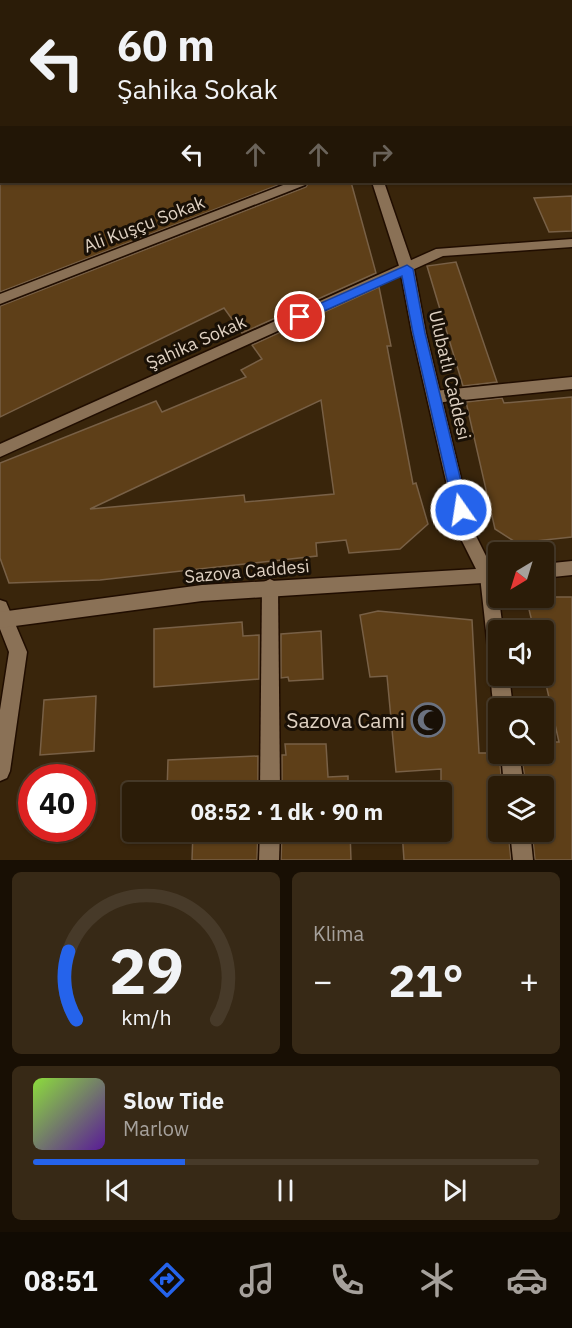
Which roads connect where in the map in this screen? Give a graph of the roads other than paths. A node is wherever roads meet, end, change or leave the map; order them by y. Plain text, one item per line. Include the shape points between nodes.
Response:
1 (298, 183) edge
2 (378, 183) edge
3 (572, 243) edge
4 (407, 269) junction
5 (0, 299) edge
6 (572, 382) edge
7 (434, 397) junction
8 (0, 451) edge
9 (488, 568) edge
10 (572, 568) edge
11 (554, 570) edge
12 (488, 576) edge
13 (270, 588) junction
14 (2, 616) edge
15 (0, 771) edge
16 (270, 782) edge
17 (270, 842) edge
18 (521, 842) edge
19 (269, 860) edge
20 (523, 860) edge

1 - 5 street, Ali Kuşçu Sokak
2 - 4 street, Ulubatlı Caddesi
3 - 4 street, Şahika Sokak via 441,252
4 - 7 street, Ulubatlı Caddesi
4 - 8 street, Şahika Sokak
6 - 7 street
7 - 9 street, Ulubatlı Caddesi via 466,533
10 - 11 street
12 - 13 street, Sazova Caddesi
13 - 14 street, Sazova Caddesi
13 - 16 street
14 - 15 street via 18,652
17 - 19 street
18 - 20 street

